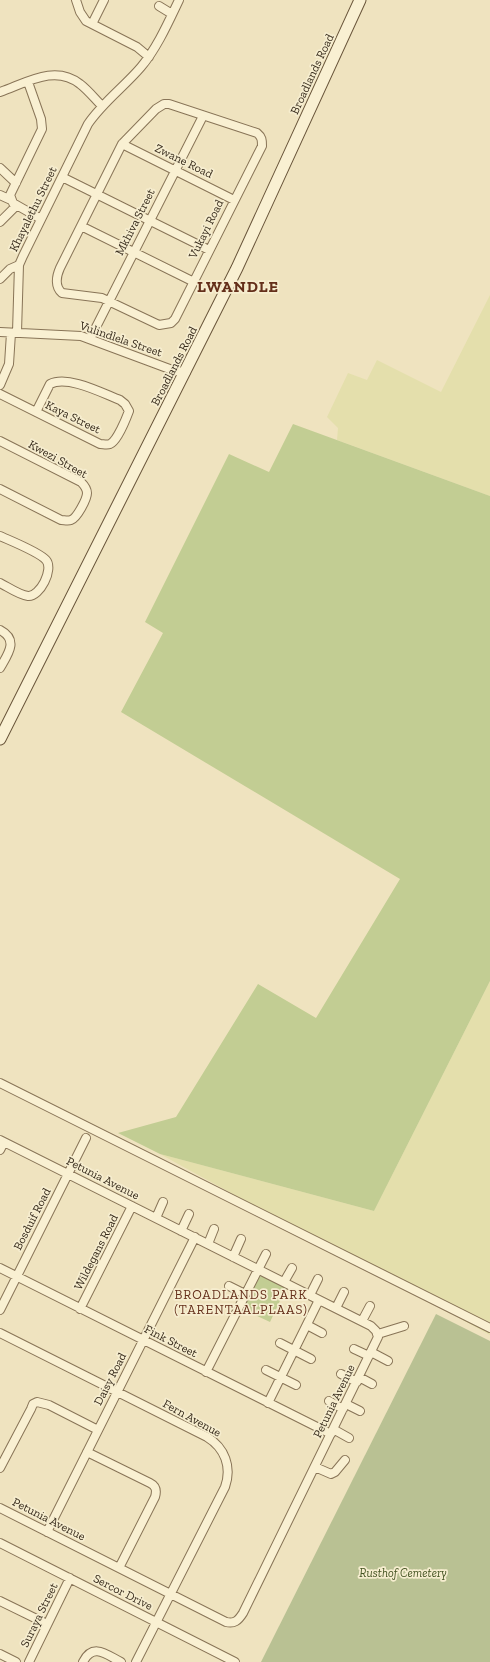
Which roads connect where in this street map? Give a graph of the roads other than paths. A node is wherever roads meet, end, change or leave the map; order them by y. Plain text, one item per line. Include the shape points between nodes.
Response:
1 (76, 0) edge
2 (104, 0) edge
3 (179, 0) edge
4 (360, 0) edge
5 (159, 6) dead end
6 (172, 14) junction
7 (92, 24) junction
8 (149, 57) junction
9 (28, 82) junction
10 (0, 92) edge
11 (102, 106) junction
12 (203, 116) junction
13 (122, 144) junction
14 (0, 168) edge
15 (174, 171) junction
16 (62, 177) junction
17 (16, 183) junction
18 (97, 194) junction
19 (0, 195) edge
20 (234, 200) junction
21 (13, 203) junction
22 (41, 219) junction
23 (149, 220) junction
24 (0, 222) edge
25 (81, 226) junction
26 (209, 250) junction
27 (133, 252) junction
28 (19, 265) junction
29 (0, 279) edge
30 (194, 282) junction
31 (109, 301) junction
32 (0, 332) edge
33 (14, 333) junction
34 (90, 339) junction
35 (186, 372) junction
36 (0, 385) edge
37 (0, 394) edge
38 (36, 412) junction
39 (0, 441) edge
40 (0, 489) edge
41 (0, 536) edge
42 (0, 583) edge
43 (0, 630) edge
44 (0, 668) edge
45 (0, 739) edge
46 (0, 1083) edge
47 (86, 1138) dead end
48 (2, 1141) edge
49 (0, 1150) edge
50 (68, 1174) junction
51 (163, 1202) dead end
52 (132, 1206) junction
53 (189, 1214) dead end
54 (156, 1218) junction
55 (214, 1229) dead end
56 (181, 1231) junction
57 (195, 1238) junction
58 (242, 1239) dead end
59 (208, 1244) junction
60 (266, 1254) dead end
61 (233, 1257) junction
62 (0, 1268) edge
63 (292, 1268) dead end
64 (258, 1269) junction
65 (17, 1277) junction
66 (318, 1279) dead end
67 (284, 1282) junction
68 (229, 1286) dead end
69 (344, 1292) dead end
70 (245, 1294) junction
71 (310, 1295) junction
72 (319, 1300) junction
73 (370, 1306) dead end
74 (336, 1308) junction
75 (80, 1309) junction
76 (0, 1310) edge
77 (362, 1321) junction
78 (307, 1325) junction
79 (404, 1326) dead end
80 (490, 1328) edge
81 (0, 1333) edge
82 (322, 1333) dead end
83 (378, 1334) junction
84 (144, 1340) junction
85 (280, 1343) dead end
86 (354, 1349) dead end
87 (294, 1350) junction
88 (370, 1354) junction
89 (311, 1359) dead end
90 (388, 1361) dead end
91 (266, 1370) dead end
92 (206, 1372) junction
93 (341, 1374) dead end
94 (281, 1377) junction
95 (358, 1380) junction
96 (372, 1384) dead end
97 (296, 1385) dead end
98 (117, 1392) junction
99 (329, 1401) dead end
100 (268, 1403) junction
101 (345, 1406) junction
102 (360, 1411) dead end
103 (98, 1430) junction
104 (332, 1432) junction
105 (349, 1438) dead end
106 (87, 1452) junction
107 (345, 1460) dead end
108 (315, 1467) junction
109 (0, 1468) edge
110 (0, 1508) edge
111 (47, 1532) junction
112 (0, 1544) edge
113 (119, 1568) junction
114 (70, 1578) junction
115 (170, 1595) junction
116 (0, 1601) edge
117 (156, 1622) junction
118 (47, 1624) junction
119 (0, 1654) edge
120 (16, 1662) edge
121 (29, 1662) edge
122 (83, 1662) edge
123 (121, 1662) edge
124 (136, 1662) edge
125 (235, 1662) edge

1 - 7 street via 83,18
2 - 7 street
3 - 6 street, Khayalethu Street
4 - 35 main road, Broadlands Road via 237,268
5 - 6 street
6 - 8 street, Khayalethu Street
7 - 8 street
8 - 11 street, Khayalethu Street
9 - 10 street
9 - 11 street via 56,74 81,85
9 - 17 street via 42,129
11 - 16 street, Khayalethu Street via 88,124
12 - 13 street, Vukayi Road via 164,104
12 - 15 street, Mkhiva Street
12 - 20 street, Vukayi Road via 257,133 262,138 262,146
13 - 15 street, Zwane Road
13 - 18 street, Vukayi Road
14 - 17 street
15 - 20 street, Zwane Road
15 - 23 street, Mkhiva Street
16 - 18 street
16 - 22 street, Khayalethu Street
17 - 21 street via 10,195
18 - 23 street
18 - 25 street, Vukayi Road
19 - 21 street
20 - 26 street, Vukayi Road
21 - 22 street
21 - 24 street
22 - 28 street, Khayalethu Street
23 - 26 street
23 - 27 street, Mkhiva Street
25 - 27 street
25 - 31 street, Vukayi Road via 58,274 57,288 66,295 96,296
26 - 30 street, Vukayi Road
27 - 30 street
27 - 31 street, Mkhiva Street
28 - 29 street via 10,269
28 - 33 street, Khayalethu Street
30 - 31 street, Vukayi Road via 176,319 164,325 154,324
31 - 34 street, Mkhiva Street
32 - 33 street, Vulindlela Street
33 - 34 street, Vulindlela Street via 74,335
33 - 36 street, Khayalethu Street via 9,364
34 - 35 street, Vulindlela Street
35 - 45 main road, Broadlands Road
37 - 38 street, Kaya Street
38 - 38 street, Kaya Street via 100,444 107,445 116,438 128,411 120,400 77,384 61,381 50,384
39 - 40 street, Kwezi Street via 81,482 86,488 87,495 77,516 66,521
41 - 42 street via 42,556 48,562 49,570 34,595 27,596
43 - 44 street via 9,636 11,646
46 - 80 street
47 - 50 street, Bosduif Road
48 - 49 street
48 - 50 street, Petunia Avenue
50 - 52 street, Petunia Avenue
50 - 65 street, Bosduif Road
51 - 54 street
52 - 54 street, Petunia Avenue
52 - 75 street, Wildegans Road
53 - 56 street
54 - 56 street, Petunia Avenue
55 - 59 street
56 - 57 street, Petunia Avenue
57 - 59 street, Petunia Avenue
57 - 84 street, Daisy Road
58 - 61 street
59 - 61 street, Petunia Avenue
60 - 64 street
61 - 64 street, Petunia Avenue
62 - 65 street, Fink Street
63 - 67 street
64 - 67 street, Petunia Avenue
64 - 70 street
65 - 75 street, Fink Street
65 - 76 street, Bosduif Road
66 - 71 street
67 - 71 street, Petunia Avenue
68 - 70 street
69 - 74 street
70 - 92 street
71 - 72 street, Petunia Avenue
72 - 74 street, Petunia Avenue
72 - 78 street
73 - 77 street
74 - 77 street, Petunia Avenue
75 - 84 street, Fink Street
77 - 83 street, Petunia Avenue
78 - 82 street
78 - 87 street
79 - 83 street
81 - 98 street, Fern Avenue
83 - 88 street, Petunia Avenue via 377,1342
84 - 92 street, Fink Street
84 - 98 street, Daisy Road
85 - 87 street
86 - 88 street
87 - 89 street
87 - 94 street
88 - 90 street
88 - 95 street, Petunia Avenue
91 - 94 street
92 - 100 street, Fink Street
93 - 95 street
94 - 97 street
94 - 100 street
95 - 96 street
95 - 101 street, Petunia Avenue
98 - 103 street, Daisy Road
98 - 115 street, Fern Avenue via 212,1440 223,1451 227,1464 228,1477 225,1487
99 - 101 street
100 - 104 street, Fink Street
101 - 102 street
101 - 104 street, Petunia Avenue
103 - 106 street, Daisy Road
103 - 109 street via 49,1405 37,1402 33,1404
104 - 105 street, Fink Street
104 - 108 street, Petunia Avenue
106 - 111 street, Daisy Road
106 - 113 street via 154,1485 156,1490 155,1497
107 - 108 street via 331,1474
108 - 115 street, Petunia Avenue via 236,1621 226,1622
110 - 111 street, Petunia Avenue
111 - 113 street, Petunia Avenue
112 - 114 street, Sercor Drive
113 - 115 street, Petunia Avenue
114 - 117 street, Sercor Drive
114 - 118 street, Suraya Street
115 - 117 street, Fern Avenue
116 - 118 street
117 - 124 street, Fern Avenue
117 - 125 street, Sercor Drive
118 - 121 street, Suraya Street
119 - 120 street
122 - 123 street via 87,1655 94,1651

